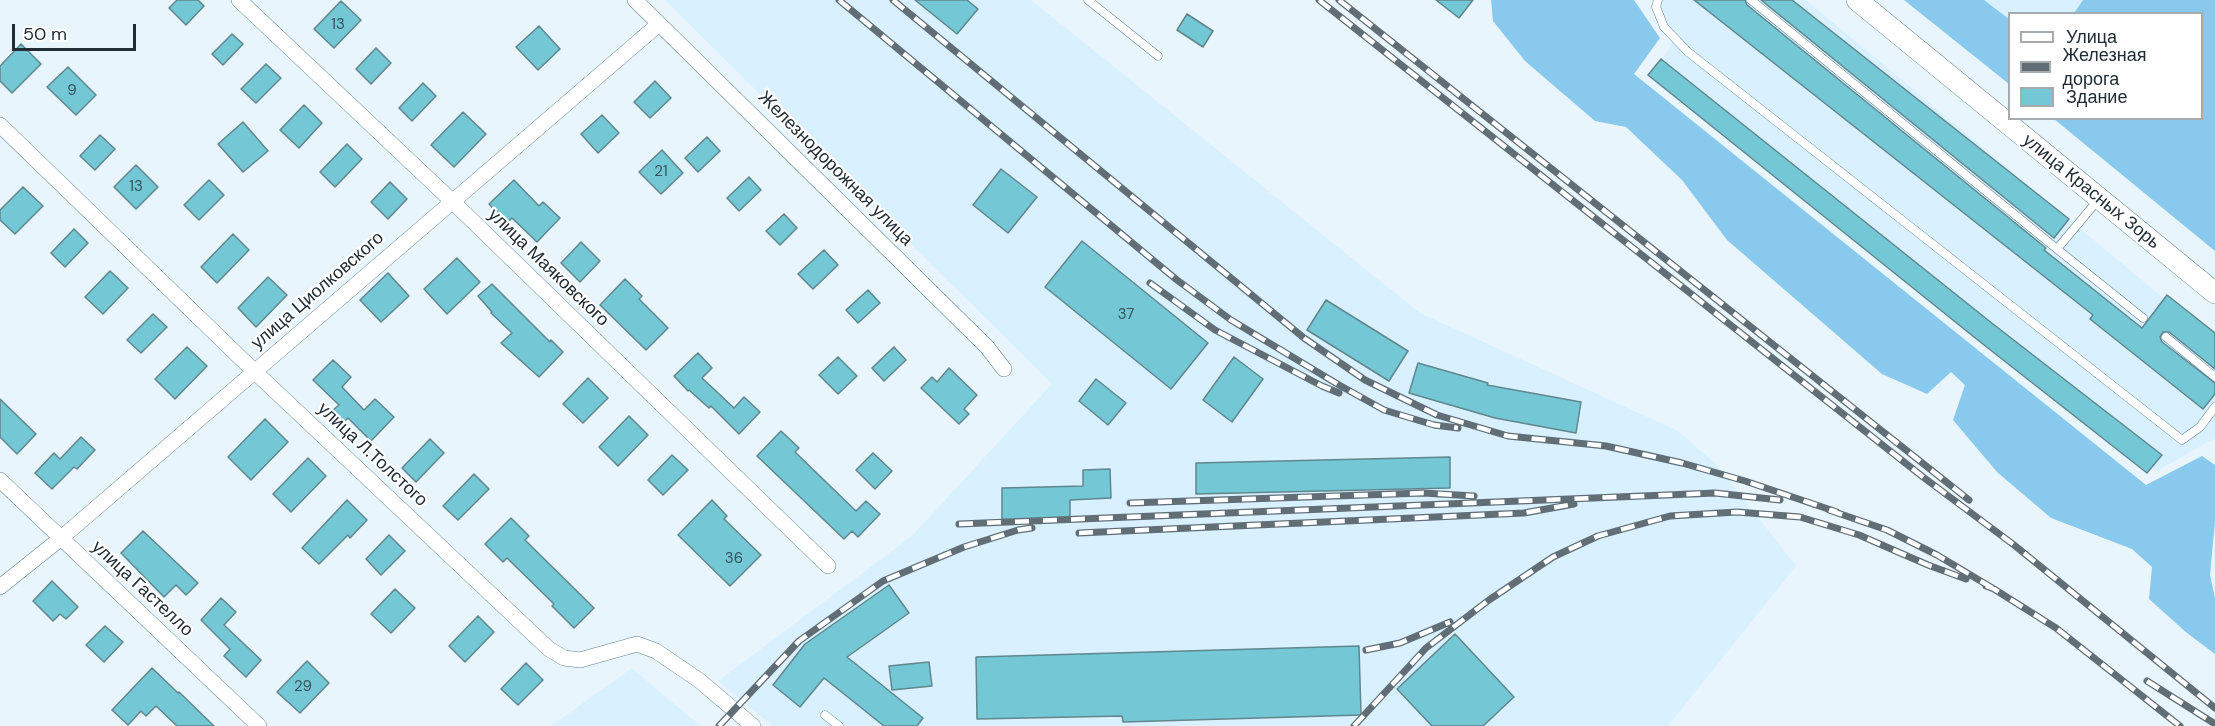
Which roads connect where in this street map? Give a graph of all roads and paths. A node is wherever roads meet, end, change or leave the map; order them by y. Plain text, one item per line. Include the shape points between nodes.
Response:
1 (239, 0) edge
2 (635, 0) edge
3 (1088, 0) edge
4 (1658, 0) edge
5 (1751, 0) edge
6 (1857, 0) edge
7 (659, 24) junction
8 (1158, 56) dead end
9 (0, 125) edge
10 (2099, 199) junction
11 (453, 202) junction
12 (2057, 249) junction
13 (2215, 293) edge
14 (2143, 318) dead end
15 (2166, 337) dead end
16 (1004, 369) dead end
17 (254, 371) junction
18 (2215, 377) edge
19 (2215, 407) edge
20 (0, 480) edge
21 (60, 538) junction
22 (828, 566) dead end
23 (0, 587) edge
24 (825, 715) dead end
25 (259, 726) edge
26 (753, 726) edge
27 (839, 726) edge

1 - 11 street, улица Маяковского
2 - 7 street, Железнодорожная улица
3 - 8 lane
4 - 19 lane via 1656,7 1664,27 1688,52 2182,440 2200,427
5 - 12 lane
6 - 10 street, улица Красных Зорь
7 - 11 street, улица Циолковского
7 - 16 street, Железнодорожная улица via 987,347
9 - 17 street, улица Л.Толстого
10 - 12 lane
10 - 13 street, улица Красных Зорь
11 - 17 street, улица Циолковского
11 - 22 street, улица Маяковского
12 - 14 lane
15 - 18 lane
17 - 21 street, улица Циолковского
17 - 26 street, улица Л.Толстого via 549,649 564,658 580,660 637,644 656,651 700,681
20 - 21 street, улица Гастелло
21 - 23 street, улица Циолковского
21 - 25 street, улица Гастелло
24 - 27 lane

